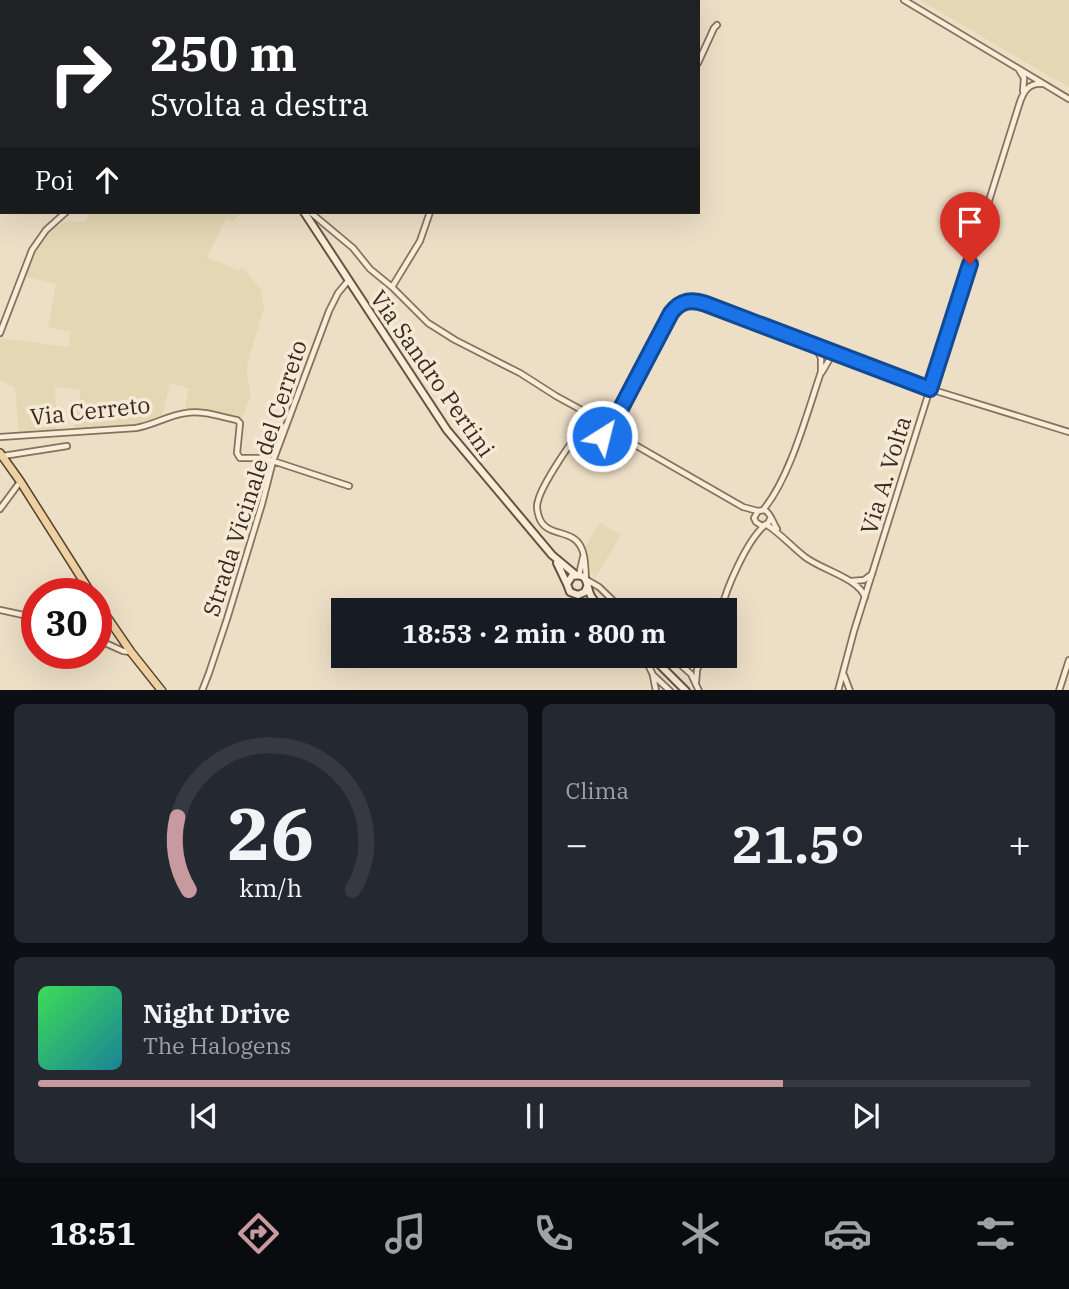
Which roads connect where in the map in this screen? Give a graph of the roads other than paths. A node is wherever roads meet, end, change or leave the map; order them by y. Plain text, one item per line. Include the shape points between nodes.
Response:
1 (904, 0) edge
2 (717, 25) dead end
3 (700, 59) edge
4 (1009, 63) junction
5 (1044, 84) junction
6 (1022, 96) junction
7 (1069, 99) edge
8 (64, 214) edge
9 (305, 214) edge
10 (312, 214) edge
11 (428, 214) edge
12 (348, 281) junction
13 (392, 287) junction
14 (0, 333) edge
15 (809, 344) junction
16 (830, 351) junction
17 (850, 359) junction
18 (825, 363) junction
19 (930, 389) junction
20 (619, 412) junction
21 (607, 423) junction
22 (592, 425) junction
23 (616, 427) junction
24 (1069, 432) edge
25 (0, 437) edge
26 (605, 437) junction
27 (612, 438) junction
28 (572, 442) junction
29 (630, 442) junction
30 (67, 446) dead end
31 (1, 458) edge
32 (274, 461) junction
33 (20, 481) junction
34 (349, 486) dead end
35 (772, 497) junction
36 (743, 507) junction
37 (0, 509) edge
38 (760, 511) junction
39 (770, 517) junction
40 (755, 520) junction
41 (765, 525) junction
42 (754, 536) junction
43 (782, 536) junction
44 (583, 553) junction
45 (554, 558) junction
46 (873, 574) junction
47 (577, 575) junction
48 (81, 578) edge
49 (587, 581) junction
50 (858, 583) junction
51 (567, 584) junction
52 (869, 586) junction
53 (578, 595) junction
54 (583, 598) edge
55 (593, 598) edge
56 (610, 598) edge
57 (725, 598) edge
58 (865, 598) junction
59 (0, 610) edge
60 (21, 615) edge
61 (112, 624) edge
62 (112, 646) edge
63 (131, 652) junction
64 (1069, 660) edge
65 (650, 668) edge
66 (663, 668) edge
67 (685, 668) edge
68 (698, 668) edge
69 (843, 673) junction
70 (653, 675) junction
71 (696, 683) junction
72 (161, 690) edge
73 (202, 690) edge
74 (656, 690) edge
75 (669, 690) edge
76 (685, 690) edge
77 (699, 690) edge
78 (838, 690) edge
79 (850, 690) edge
80 (1059, 690) edge

1 - 4 street
2 - 3 street
4 - 5 street
4 - 6 street via 1023,75
5 - 6 street via 1031,85
5 - 7 street
6 - 19 street, Via A. Volta
8 - 14 street via 32,250
9 - 12 main road, Via Sandro Pertini
10 - 13 street
11 - 13 street via 420,241
12 - 32 street, Strada Vicinale del Cerreto via 329,311
12 - 45 main road, Via Sandro Pertini via 447,430
13 - 22 street via 431,326 588,413
15 - 16 street
15 - 18 street
15 - 20 street via 702,303 685,302 671,313
16 - 17 street
16 - 18 street
17 - 18 street
17 - 19 street
18 - 35 street via 789,465
19 - 24 street
19 - 46 street, Via A. Volta
20 - 21 street
20 - 23 street
21 - 22 street
21 - 23 street
21 - 26 street via 601,430
22 - 28 street
23 - 27 street
23 - 29 street
25 - 32 street, Via Cerreto via 136,428 195,412 237,420 239,457
26 - 27 street
26 - 28 street via 588,433
27 - 29 street
28 - 44 street via 540,494 537,507 545,526 572,537
29 - 36 street
30 - 31 street
31 - 33 main road
32 - 34 street, Via Cerreto
32 - 73 street, Strada Vicinale del Cerreto
33 - 37 street
33 - 48 main road
35 - 38 street
35 - 39 street
36 - 38 street
36 - 40 street
38 - 39 street via 767,511
38 - 40 street
39 - 41 street
39 - 43 street
40 - 41 street
40 - 42 street
41 - 42 street
41 - 43 street
42 - 57 street
43 - 50 street via 824,569
44 - 47 street
44 - 49 street
45 - 47 main road, Via Sandro Pertini
45 - 51 main road
46 - 50 street
46 - 52 street, Via A. Volta
47 - 49 main road, Via Sandro Pertini
47 - 51 main road
49 - 53 main road via 585,592
49 - 55 main road
49 - 56 street
50 - 52 street
50 - 58 street
51 - 53 main road via 570,592
52 - 58 street, Via A. Volta
53 - 54 main road
58 - 69 street, Via A. Volta
59 - 60 street
61 - 63 main road
62 - 63 street
63 - 72 main road
64 - 80 street
65 - 70 street
66 - 76 main road
67 - 71 street
68 - 71 street
69 - 78 street, Via A. Volta
69 - 79 street
70 - 74 street
70 - 75 street
71 - 77 street

